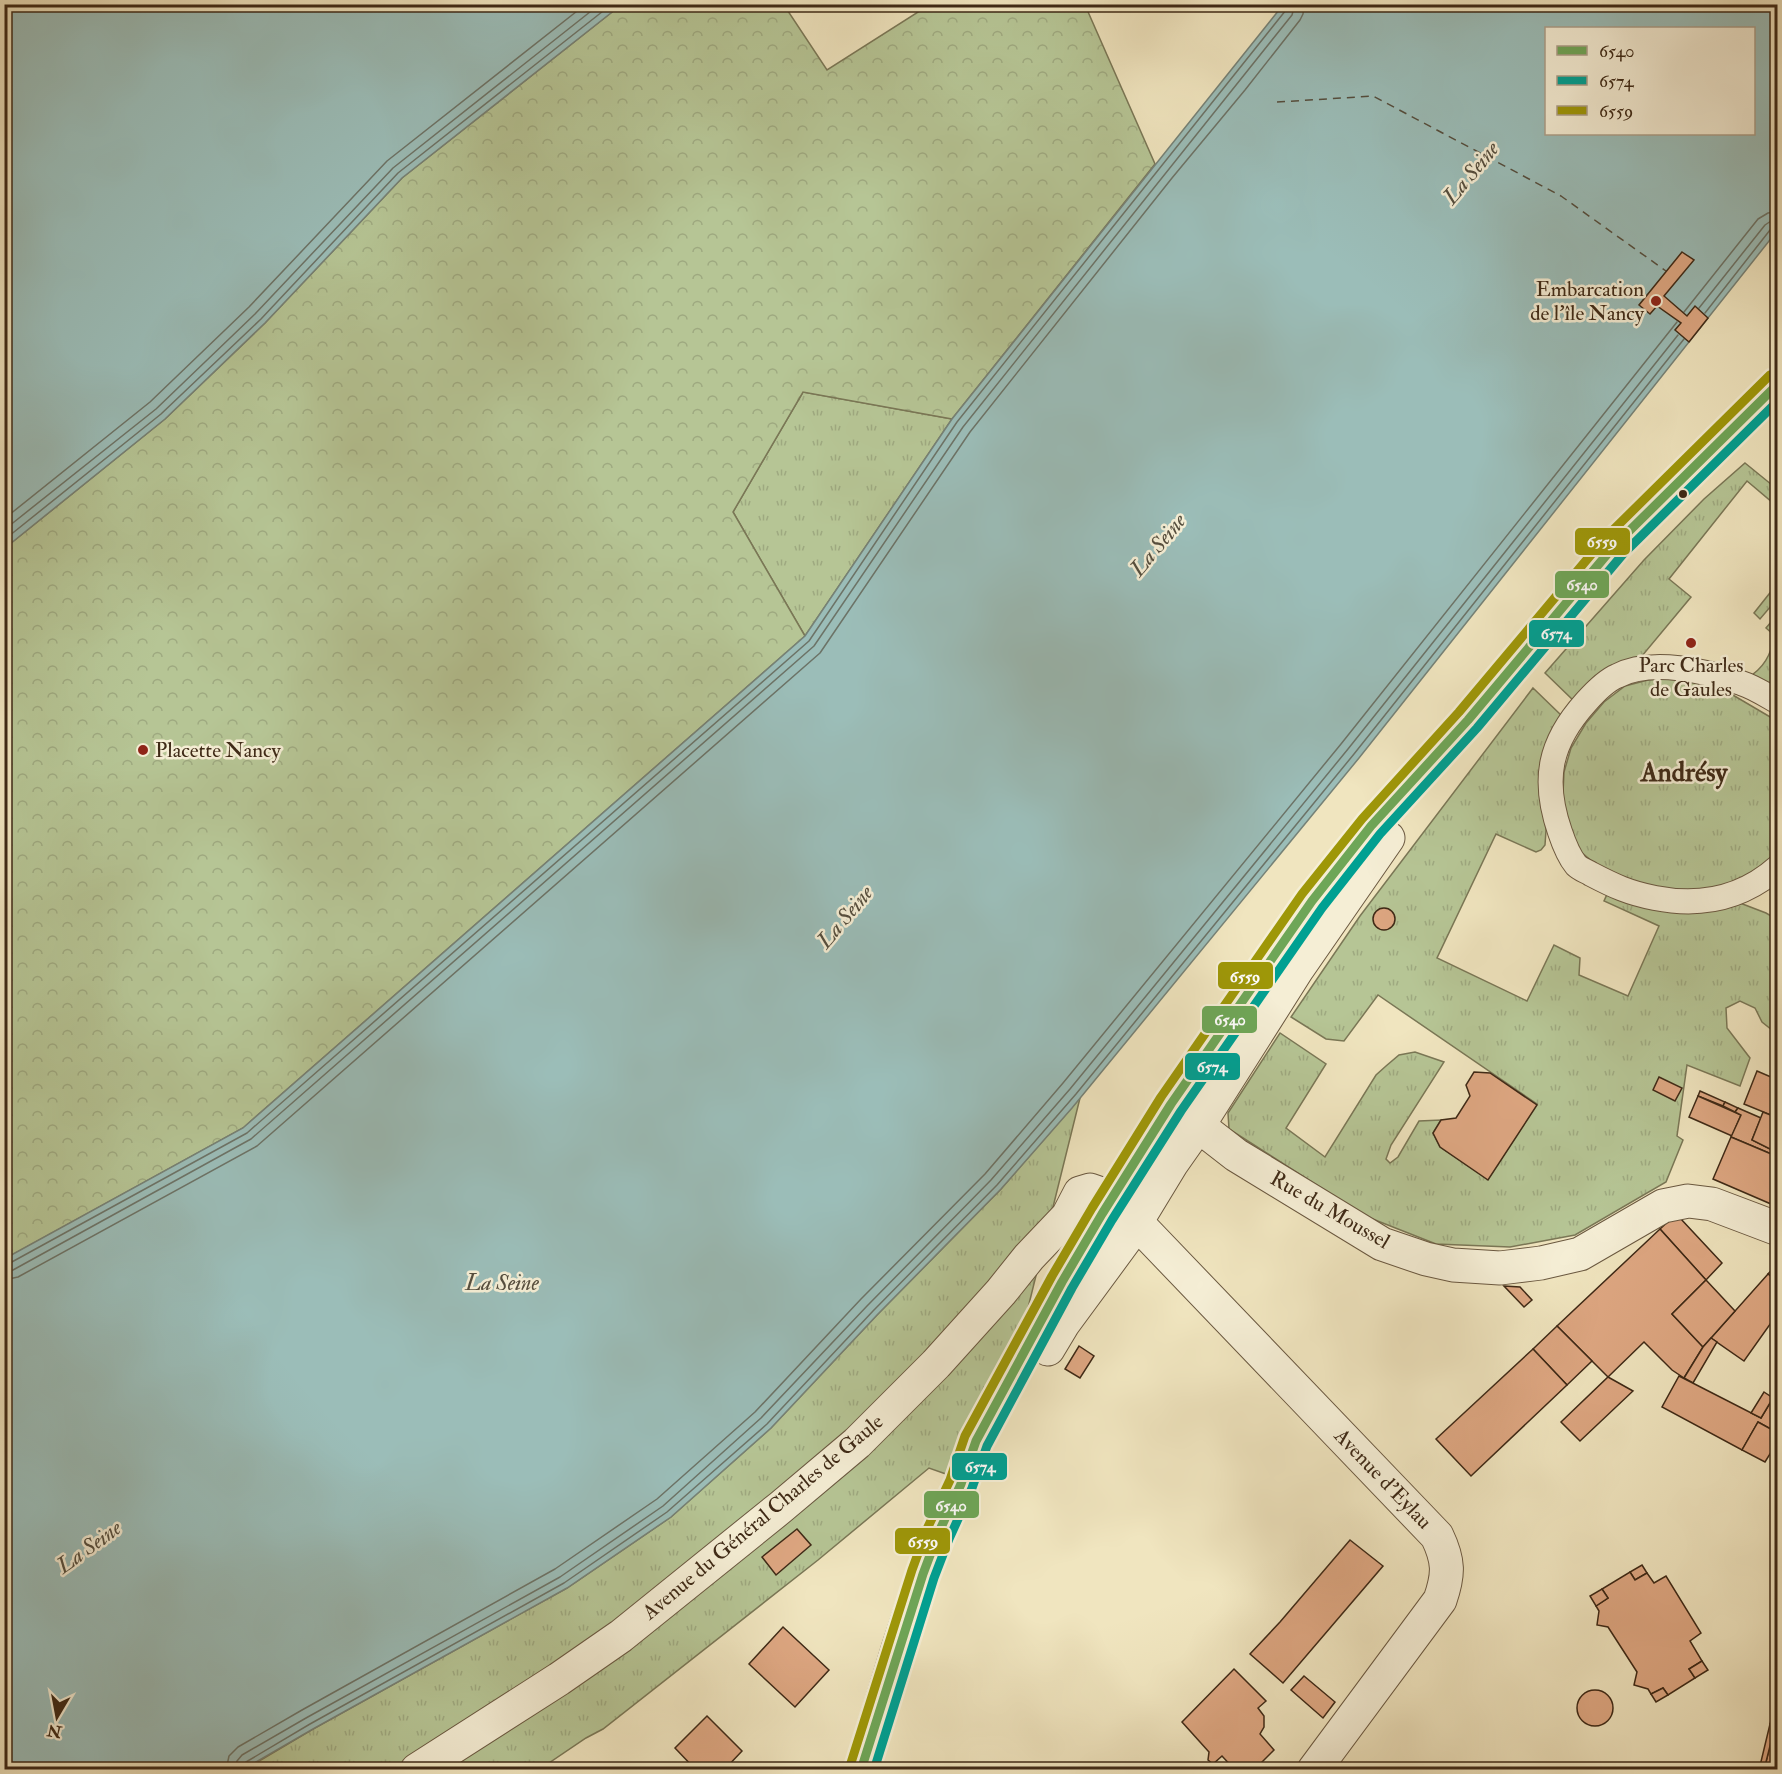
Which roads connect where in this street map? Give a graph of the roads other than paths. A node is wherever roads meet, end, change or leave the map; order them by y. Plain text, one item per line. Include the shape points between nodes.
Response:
1 (1778, 384) edge
2 (1778, 702) edge
3 (1468, 720) junction
4 (1778, 867) edge
5 (1171, 1104) junction
6 (1198, 1126) junction
7 (1091, 1205) junction
8 (1136, 1222) junction
9 (1778, 1229) edge
10 (1029, 1257) junction
11 (1062, 1282) junction
12 (961, 1484) junction
13 (417, 1770) edge
14 (861, 1770) edge
15 (1314, 1770) edge

1 - 3 street via 1614,546
2 - 4 street via 1743,683 1671,667 1642,668 1616,676 1593,693 1573,717 1555,751 1549,782 1555,819 1578,867 1637,895 1689,903 1734,894
3 - 5 street via 1371,826 1312,901
3 - 6 street via 1305,958
5 - 6 street, Rue du Moussel
5 - 7 street via 1144,1146
6 - 8 street
6 - 9 street, Rue du Moussel via 1236,1155 1382,1244 1453,1265 1500,1268 1580,1254 1663,1206 1688,1201 1713,1204
7 - 8 street
7 - 10 street, Avenue du Général Charles de Gaule
7 - 11 street
8 - 12 street via 1063,1324 991,1444
8 - 15 street, Avenue d'Eylau via 1437,1536 1445,1554 1447,1570 1440,1600
10 - 11 street via 1052,1265
10 - 13 street, Avenue du Général Charles de Gaule via 929,1372 876,1425 781,1507 621,1636
11 - 12 street via 976,1441
12 - 14 street via 923,1574

